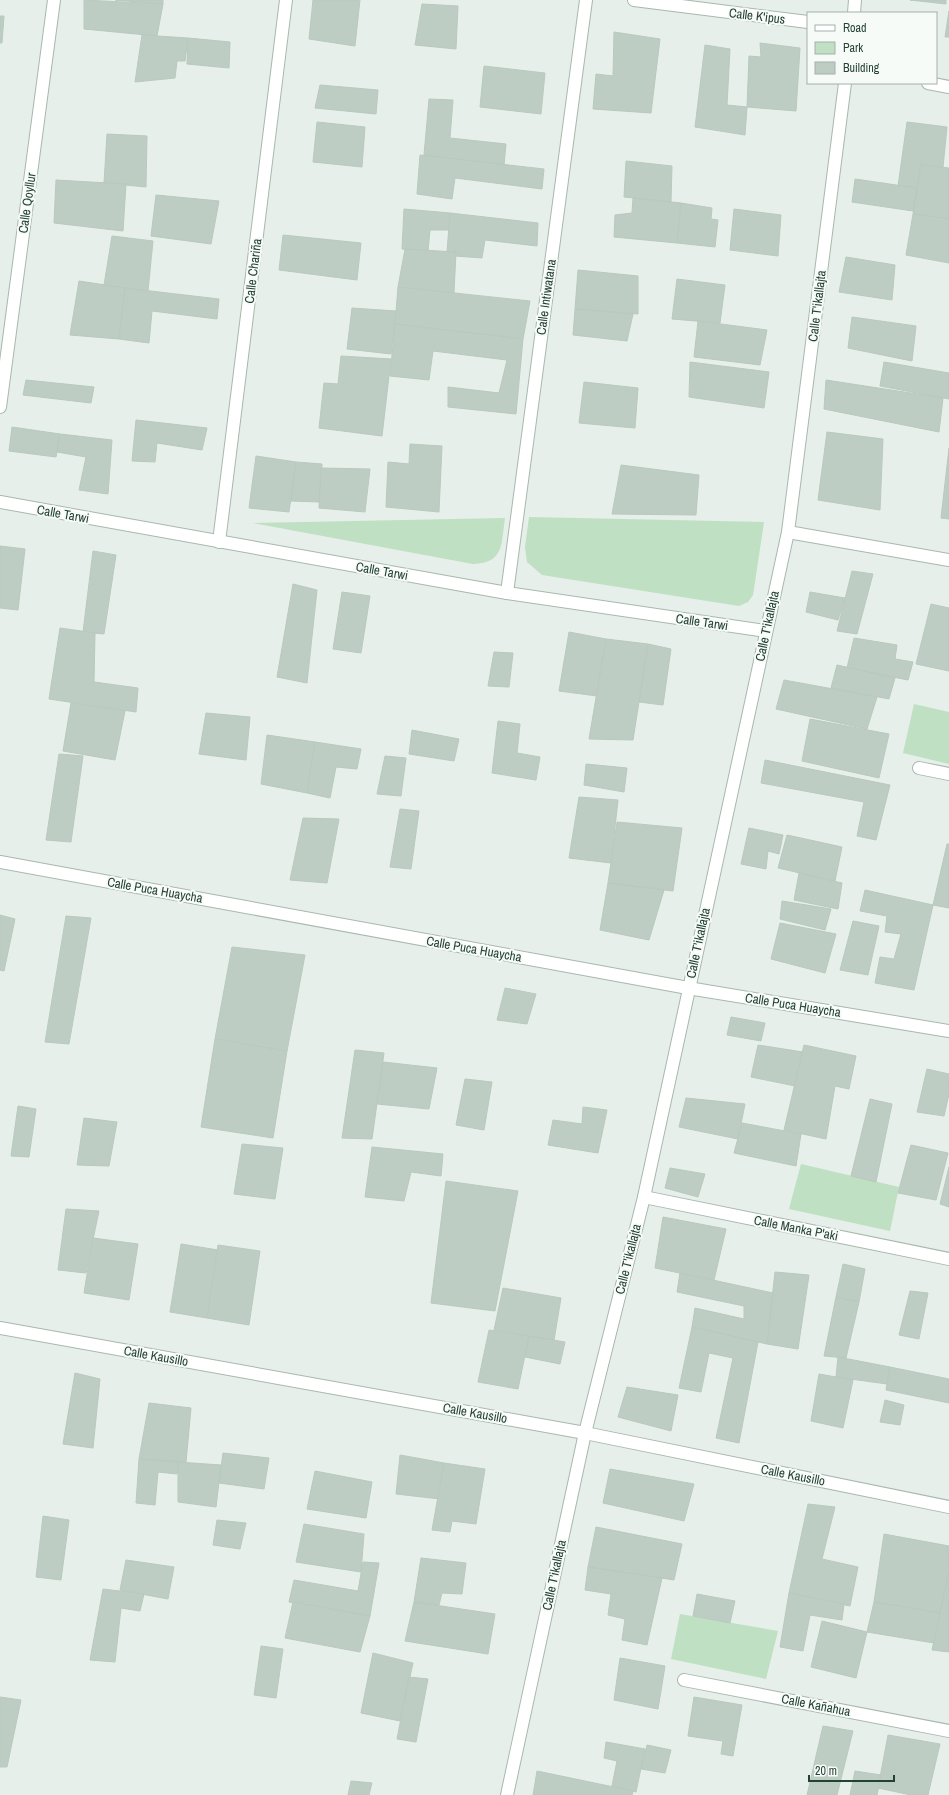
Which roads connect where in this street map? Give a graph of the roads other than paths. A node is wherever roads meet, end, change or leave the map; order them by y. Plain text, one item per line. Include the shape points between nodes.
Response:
1 (54, 0) edge
2 (286, 0) edge
3 (586, 0) edge
4 (634, 0) edge
5 (855, 0) edge
6 (854, 12) edge
7 (807, 22) edge
8 (845, 84) edge
9 (933, 84) edge
10 (949, 87) edge
11 (0, 407) edge
12 (0, 502) edge
13 (788, 532) junction
14 (219, 542) junction
15 (949, 560) edge
16 (507, 593) junction
17 (766, 631) junction
18 (919, 768) dead end
19 (949, 774) edge
20 (0, 862) edge
21 (688, 988) junction
22 (949, 1031) edge
23 (644, 1197) junction
24 (949, 1259) edge
25 (0, 1328) edge
26 (585, 1433) junction
27 (949, 1507) edge
28 (684, 1680) dead end
29 (949, 1730) edge
30 (507, 1795) edge

1 - 11 street, Calle Qoyllur
2 - 14 street, Calle Chariña
3 - 16 street, Calle Intiwatana
4 - 7 street, Calle K'ipus
5 - 6 street
8 - 13 street, Calle T'ikallajta
9 - 10 street
12 - 14 street, Calle Tarwi
13 - 15 street
13 - 17 street, Calle T'ikallajta
14 - 16 street, Calle Tarwi
16 - 17 street, Calle Tarwi
17 - 21 street, Calle T'ikallajta
18 - 19 street
20 - 21 street, Calle Puca Huaycha
21 - 22 street, Calle Puca Huaycha
21 - 23 street, Calle T'ikallajta
23 - 24 street, Calle Manka P'aki
23 - 26 street, Calle T'ikallajta
25 - 26 street, Calle Kausillo
26 - 27 street, Calle Kausillo
26 - 30 street, Calle T'ikallajta
28 - 29 street, Calle Kañahua

